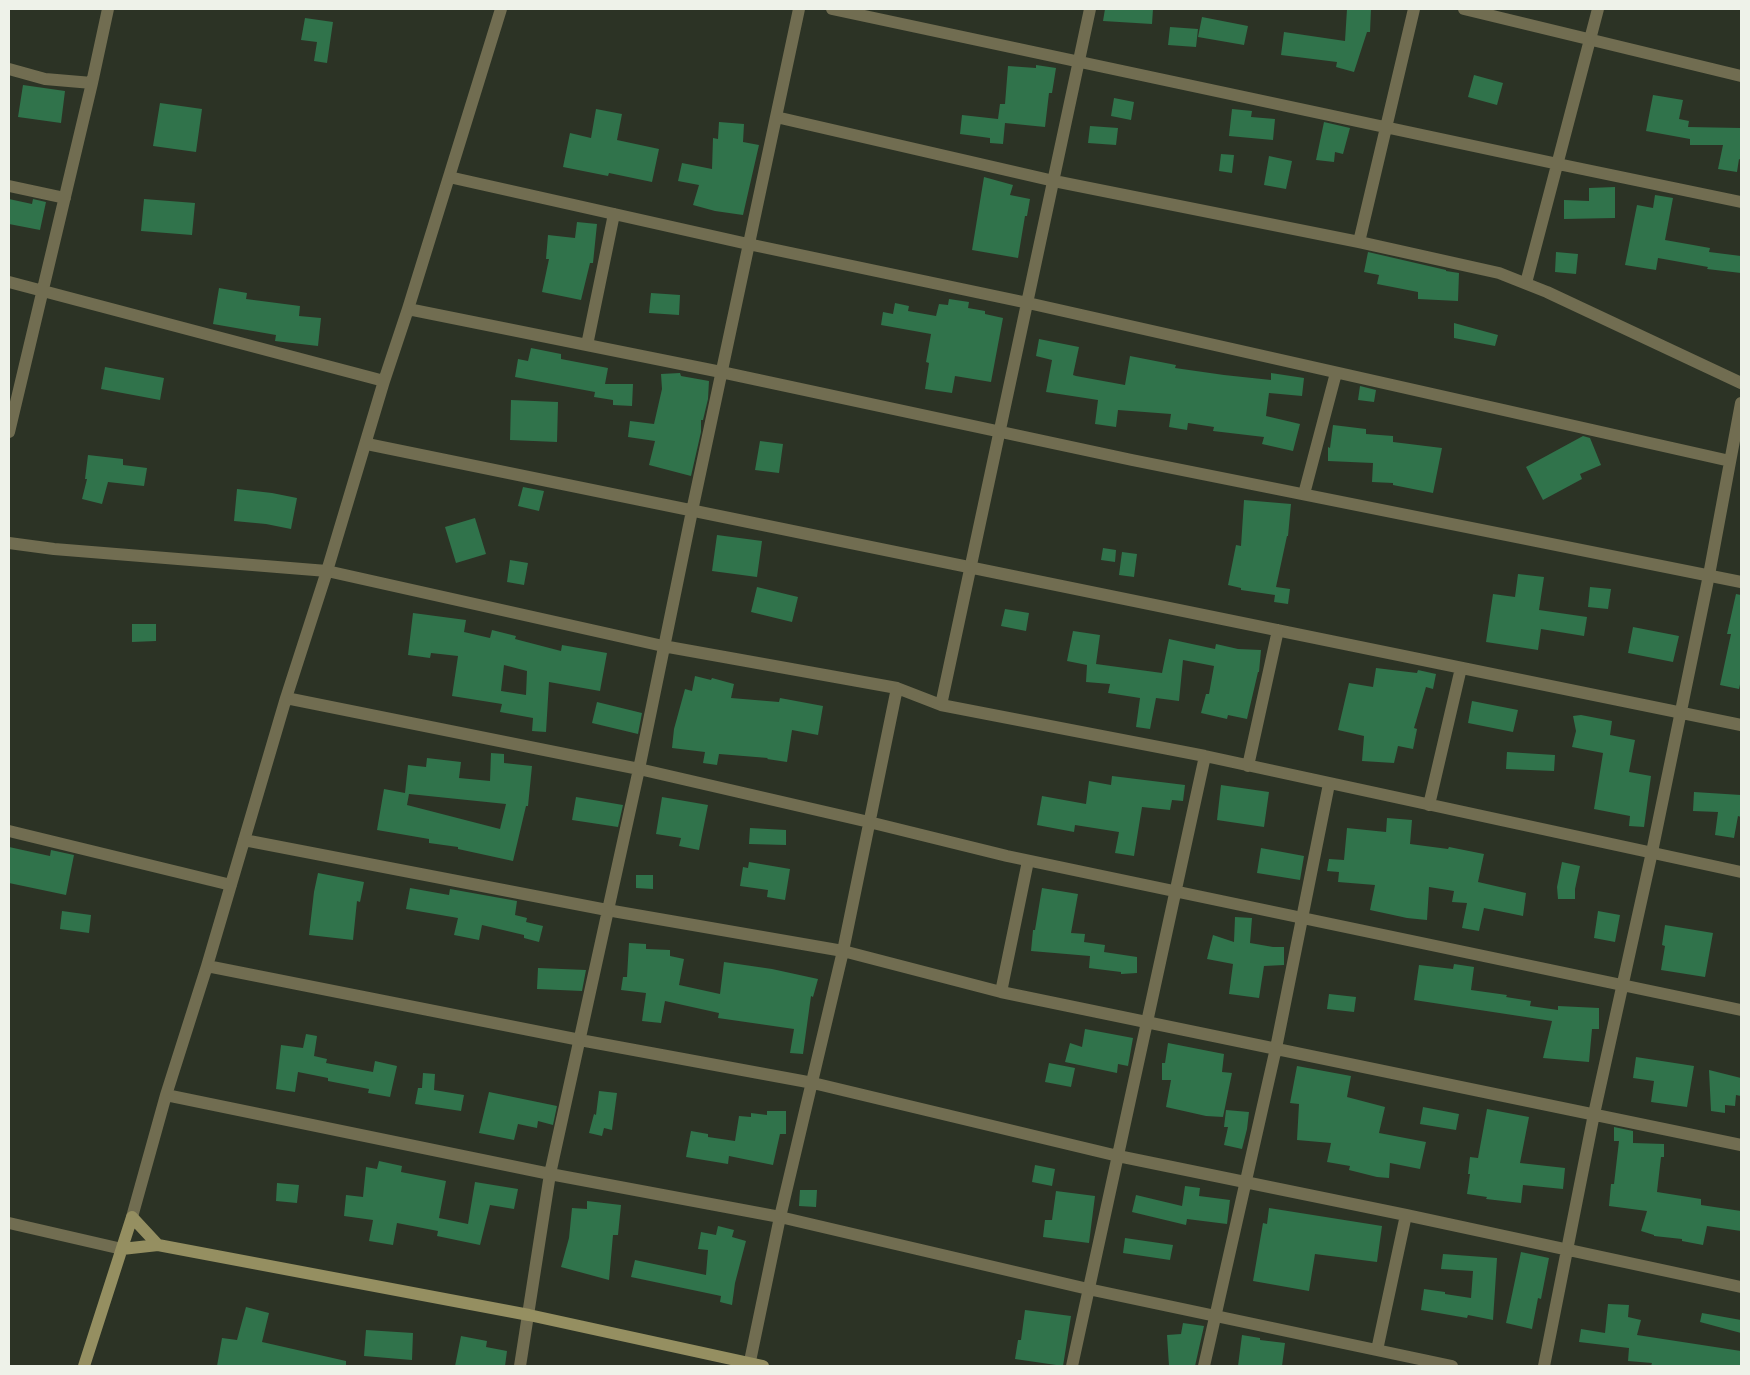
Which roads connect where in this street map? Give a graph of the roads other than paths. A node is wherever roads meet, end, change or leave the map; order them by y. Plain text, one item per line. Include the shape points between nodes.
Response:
1 (108, 9) edge
2 (501, 9) edge
3 (799, 9) edge
4 (832, 9) edge
5 (1090, 9) edge
6 (1414, 9) edge
7 (1464, 9) edge
8 (1598, 9) edge
9 (1589, 39) junction
10 (1079, 60) junction
11 (9, 69) edge
12 (1741, 76) edge
13 (92, 84) junction
14 (776, 117) junction
15 (1386, 127) junction
16 (1558, 164) junction
17 (449, 177) junction
18 (1054, 181) junction
19 (9, 186) edge
20 (65, 198) junction
21 (1741, 202) edge
22 (614, 214) junction
23 (1359, 242) junction
24 (748, 244) junction
25 (9, 282) edge
26 (1526, 283) junction
27 (42, 290) junction
28 (1028, 303) junction
29 (408, 309) junction
30 (587, 345) junction
31 (721, 372) junction
32 (1336, 373) junction
33 (384, 380) junction
34 (1741, 383) edge
35 (1741, 403) edge
36 (12, 406) edge
37 (9, 432) edge
38 (1000, 432) junction
39 (367, 444) junction
40 (1730, 462) junction
41 (1304, 494) junction
42 (692, 511) junction
43 (9, 543) edge
44 (972, 568) junction
45 (328, 571) junction
46 (1709, 575) junction
47 (1741, 582) edge
48 (1278, 630) junction
49 (663, 646) junction
50 (1461, 668) junction
51 (897, 688) junction
52 (286, 698) junction
53 (941, 705) junction
54 (1680, 712) junction
55 (1741, 725) edge
56 (1204, 756) junction
57 (1248, 766) junction
58 (639, 769) junction
59 (1329, 784) junction
60 (1429, 805) junction
61 (869, 822) junction
62 (9, 832) edge
63 (244, 840) junction
64 (1652, 852) junction
65 (1028, 861) junction
66 (1741, 872) edge
67 (231, 885) junction
68 (1175, 891) junction
69 (607, 910) junction
70 (1302, 919) junction
71 (843, 951) junction
72 (207, 966) junction
73 (1623, 985) junction
74 (1001, 992) junction
75 (1741, 1010) edge
76 (1146, 1023) junction
77 (580, 1040) junction
78 (1276, 1048) junction
79 (813, 1083) junction
80 (166, 1095) junction
81 (1594, 1114) junction
82 (1741, 1145) edge
83 (1118, 1156) junction
84 (550, 1174) junction
85 (1244, 1181) junction
86 (1406, 1215) junction
87 (132, 1217) junction
88 (780, 1217) junction
89 (9, 1223) edge
90 (158, 1245) junction
91 (122, 1249) junction
92 (1566, 1249) junction
93 (1741, 1287) edge
94 (1088, 1289) junction
95 (529, 1315) junction
96 (1215, 1315) junction
97 (1377, 1350) junction
98 (750, 1364) edge
99 (84, 1366) edge
100 (520, 1366) edge
101 (763, 1366) edge
102 (1072, 1366) edge
103 (1204, 1366) edge
104 (1452, 1366) edge
105 (1544, 1366) edge

1 - 13 street
2 - 17 street
3 - 14 street
4 - 10 street
5 - 10 street
6 - 15 street
7 - 9 street
8 - 9 street
9 - 12 street
9 - 16 street
10 - 15 street
10 - 18 street
11 - 13 street
13 - 20 street
14 - 18 street
14 - 24 street
15 - 16 street
15 - 23 street
16 - 21 street
16 - 26 street
17 - 22 street
17 - 29 street
18 - 23 street
18 - 28 street
19 - 20 street
20 - 27 street
22 - 24 street
22 - 30 street
23 - 26 street via 1499,273
24 - 28 street
24 - 31 street
25 - 27 street
26 - 34 street
27 - 33 street
27 - 36 street
28 - 32 street
28 - 38 street
29 - 30 street
29 - 33 street
30 - 31 street
31 - 38 street
31 - 42 street
32 - 40 street
32 - 41 street
33 - 39 street
35 - 40 street
36 - 37 street
38 - 41 street
38 - 44 street
39 - 42 street
39 - 45 street
40 - 46 street
41 - 46 street
42 - 44 street
42 - 49 street
43 - 45 street
44 - 48 street
44 - 53 street
45 - 49 street
45 - 52 street
46 - 47 street
46 - 54 street
48 - 50 street
48 - 57 street
49 - 51 street
49 - 58 street
50 - 54 street
50 - 60 street
51 - 53 street
51 - 61 street
52 - 58 street
52 - 63 street
53 - 56 street
54 - 55 street
54 - 64 street
56 - 57 street
56 - 68 street
57 - 59 street
58 - 61 street
58 - 69 street
59 - 60 street
59 - 70 street
60 - 64 street
61 - 65 street
61 - 71 street
62 - 67 street
63 - 67 street
63 - 69 street
64 - 66 street
64 - 73 street
65 - 68 street
65 - 74 street
67 - 72 street
68 - 70 street
68 - 76 street
69 - 71 street
69 - 77 street
70 - 73 street
70 - 78 street
71 - 74 street
71 - 79 street
72 - 77 street
72 - 80 street
73 - 75 street
73 - 81 street
74 - 76 street
76 - 78 street
76 - 83 street
77 - 79 street
77 - 84 street
78 - 81 street
78 - 85 street
79 - 83 street
79 - 88 street
80 - 84 street
80 - 87 street
81 - 82 street
81 - 92 street
83 - 85 street
83 - 94 street
84 - 88 street
84 - 95 street
85 - 86 street
85 - 96 street
86 - 92 street
86 - 97 street
87 - 90 street
87 - 91 street
88 - 94 street
88 - 98 street
89 - 91 street
90 - 91 street
90 - 95 street
91 - 99 street
92 - 93 street
92 - 105 street
94 - 96 street
94 - 102 street
95 - 98 street
95 - 100 street
96 - 97 street
96 - 103 street
97 - 104 street
98 - 101 street

